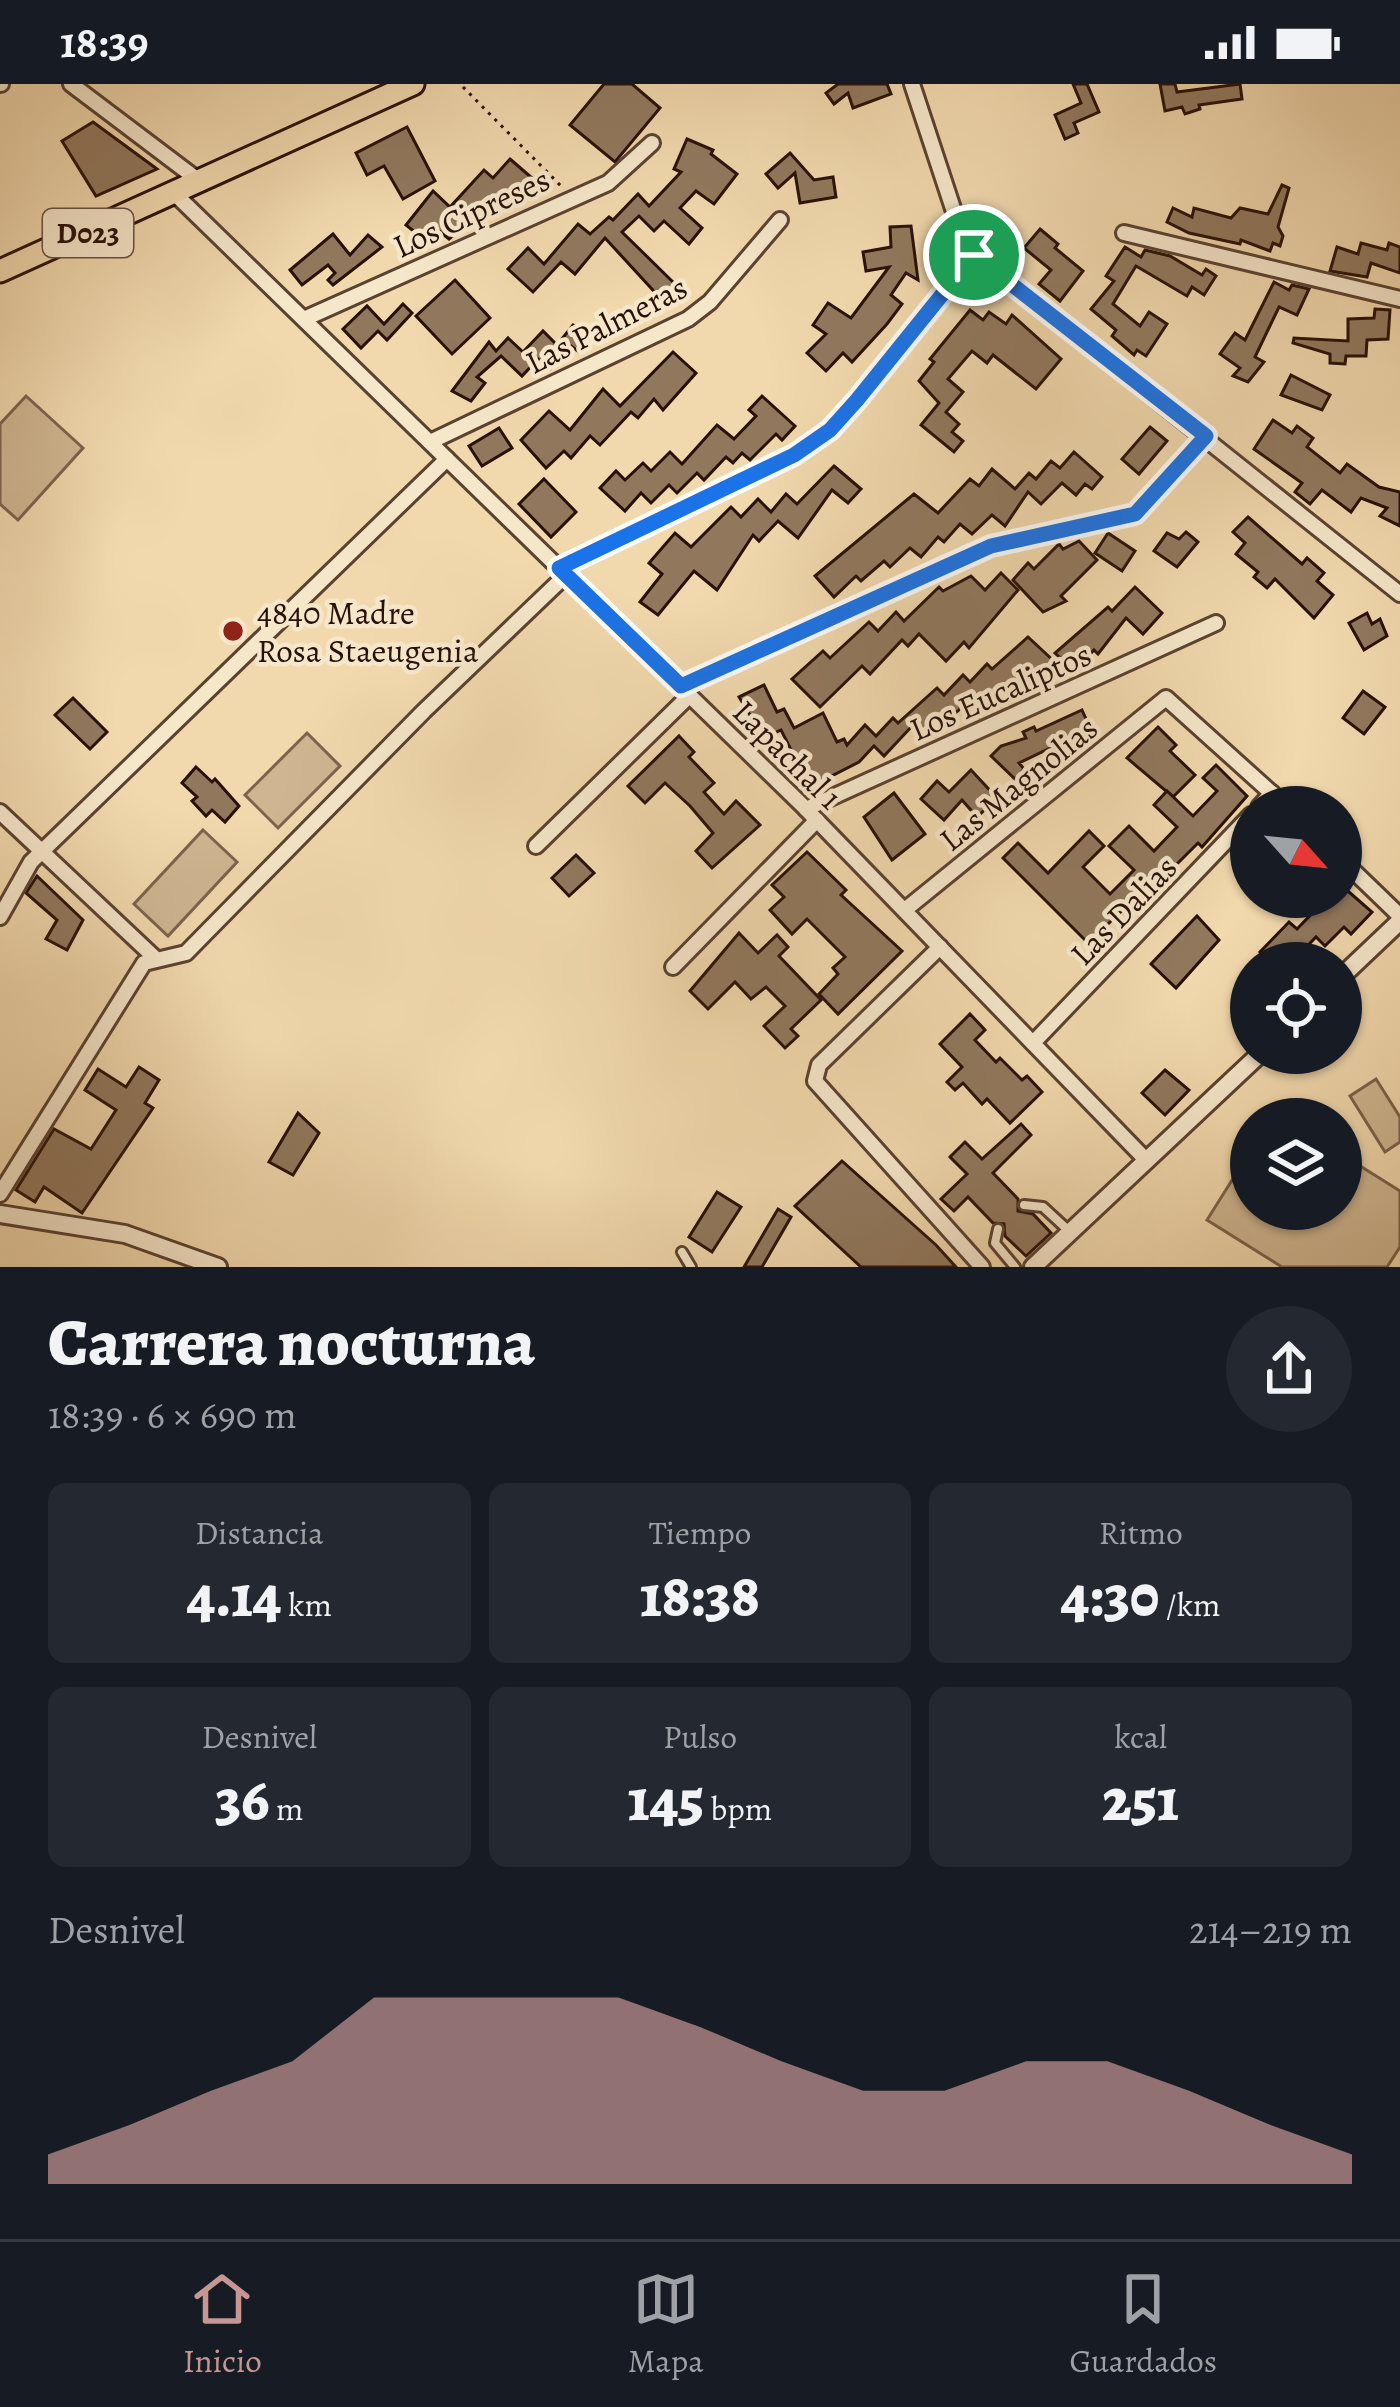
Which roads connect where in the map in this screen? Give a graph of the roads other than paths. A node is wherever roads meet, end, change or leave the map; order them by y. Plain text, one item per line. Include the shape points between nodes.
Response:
1 (912, 84) edge
2 (78, 86) edge
3 (399, 87) edge
4 (652, 143) dead end
5 (202, 183) junction
6 (175, 194) junction
7 (781, 220) dead end
8 (1124, 233) dead end
9 (970, 251) junction
10 (0, 271) edge
11 (1400, 299) edge
12 (304, 319) junction
13 (1206, 436) junction
14 (430, 442) junction
15 (447, 459) junction
16 (563, 571) junction
17 (1400, 594) edge
18 (1216, 623) dead end
19 (685, 691) junction
20 (1264, 786) edge
21 (0, 812) edge
22 (812, 815) junction
23 (1230, 837) edge
24 (536, 846) dead end
25 (46, 852) junction
26 (1362, 881) edge
27 (906, 909) junction
28 (0, 916) edge
29 (1400, 918) edge
30 (940, 947) junction
31 (1362, 956) edge
32 (154, 957) junction
33 (673, 967) dead end
34 (1033, 1043) junction
35 (1239, 1074) edge
36 (1148, 1161) junction
37 (0, 1194) edge
38 (1024, 1205) dead end
39 (0, 1214) edge
40 (998, 1229) dead end
41 (1070, 1232) junction
42 (682, 1252) dead end
43 (976, 1265) edge
44 (218, 1267) edge
45 (691, 1267) edge
46 (1015, 1267) edge
47 (1033, 1267) edge

1 - 9 street
2 - 5 street
3 - 5 main road, D023
4 - 12 street, Los Cipreses via 621,174
5 - 6 main road, D023
6 - 10 main road, D023
6 - 12 street, Lapachal 1
7 - 14 street, Las Palmeras via 688,319
8 - 11 street
9 - 13 street
9 - 16 street via 830,430
12 - 14 street, Lapachal 1
13 - 17 street
13 - 19 street via 1135,514 991,546
14 - 15 street, Lapachal 1
15 - 16 street, Lapachal 1
15 - 25 street
16 - 19 street, Lapachal 1
16 - 32 street via 186,953
18 - 22 street, Los Eucaliptos
19 - 22 street, Lapachal 1
19 - 24 street
20 - 27 street, Las Magnolias via 1163,698
21 - 25 street
22 - 27 street, Lapachal 1
22 - 33 street
23 - 34 street, Las Dalias
25 - 28 street
25 - 32 street
26 - 29 street
27 - 30 street, Lapachal 1
29 - 31 street
30 - 34 street, Lapachal 1
30 - 43 street via 819,1065 815,1081
32 - 37 street via 133,977
34 - 36 street, Lapachal 1
35 - 36 street
36 - 41 street
38 - 41 lane via 1042,1207
39 - 44 street via 125,1234
40 - 46 lane via 994,1243
41 - 47 street
42 - 45 lane

